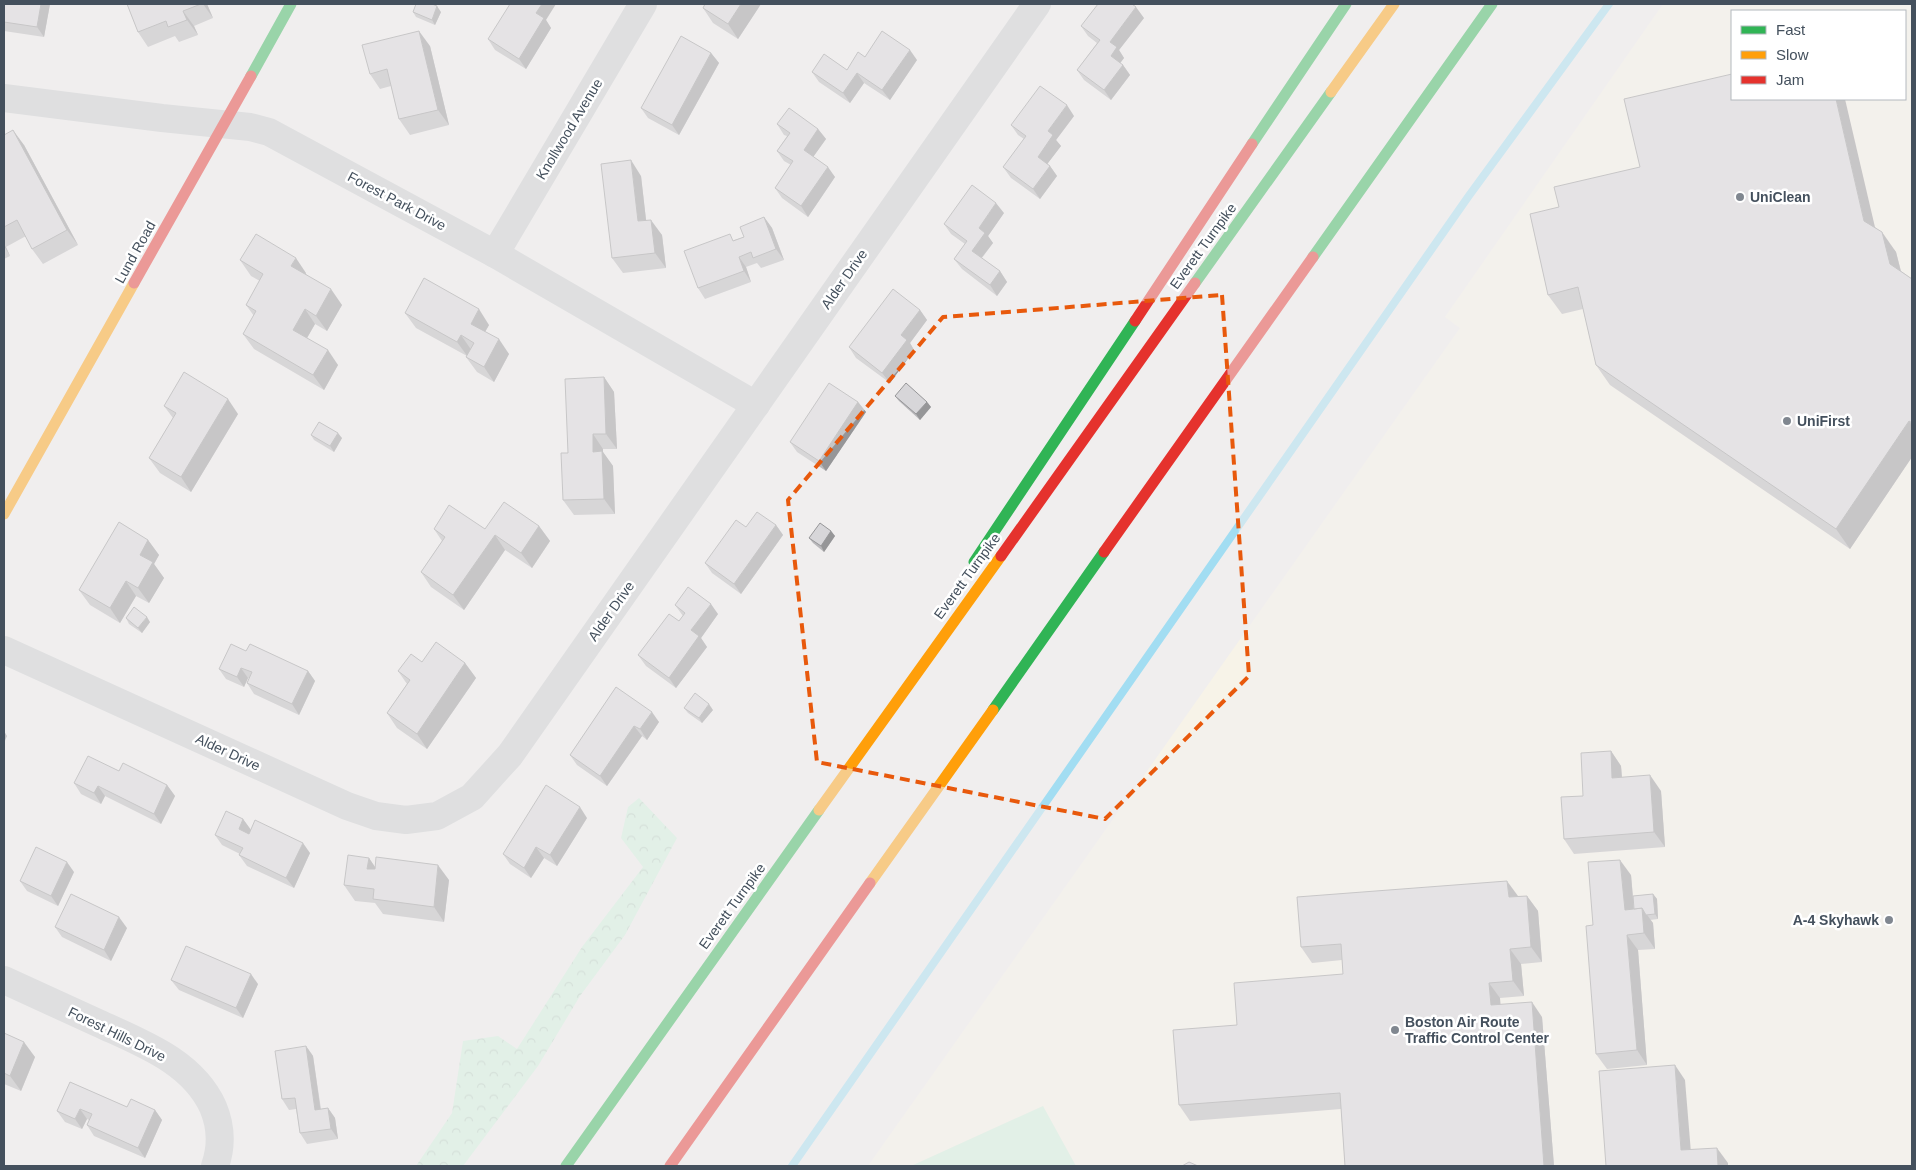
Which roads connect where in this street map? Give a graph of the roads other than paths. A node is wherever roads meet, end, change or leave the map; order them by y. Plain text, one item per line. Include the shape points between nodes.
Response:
1 (291, 4) edge
2 (643, 4) edge
3 (1037, 4) edge
4 (1346, 4) edge
5 (1394, 4) edge
6 (1492, 4) edge
7 (4, 98) edge
8 (224, 124) junction
9 (495, 254) junction
10 (756, 405) junction
11 (4, 514) edge
12 (966, 574) dead end
13 (4, 650) edge
14 (861, 732) dead end
15 (4, 980) edge
16 (662, 1029) junction
17 (216, 1166) edge
18 (566, 1166) edge
19 (670, 1166) edge

1 - 8 main road, Lund Road
2 - 9 street, Knollwood Avenue
3 - 10 street, Alder Drive
4 - 12 main road
5 - 16 main road, Everett Turnpike
6 - 19 main road
7 - 8 street, Forest Park Drive
8 - 9 street, Forest Park Drive via 269,132
8 - 11 main road, Lund Road
9 - 10 street, Forest Park Drive
10 - 13 street, Alder Drive via 510,755 472,797 437,816 406,820 376,816 347,806
14 - 16 main road
15 - 17 street, Forest Hills Drive via 155,1050 183,1068 206,1091 218,1120 220,1152
16 - 18 main road, Everett Turnpike

